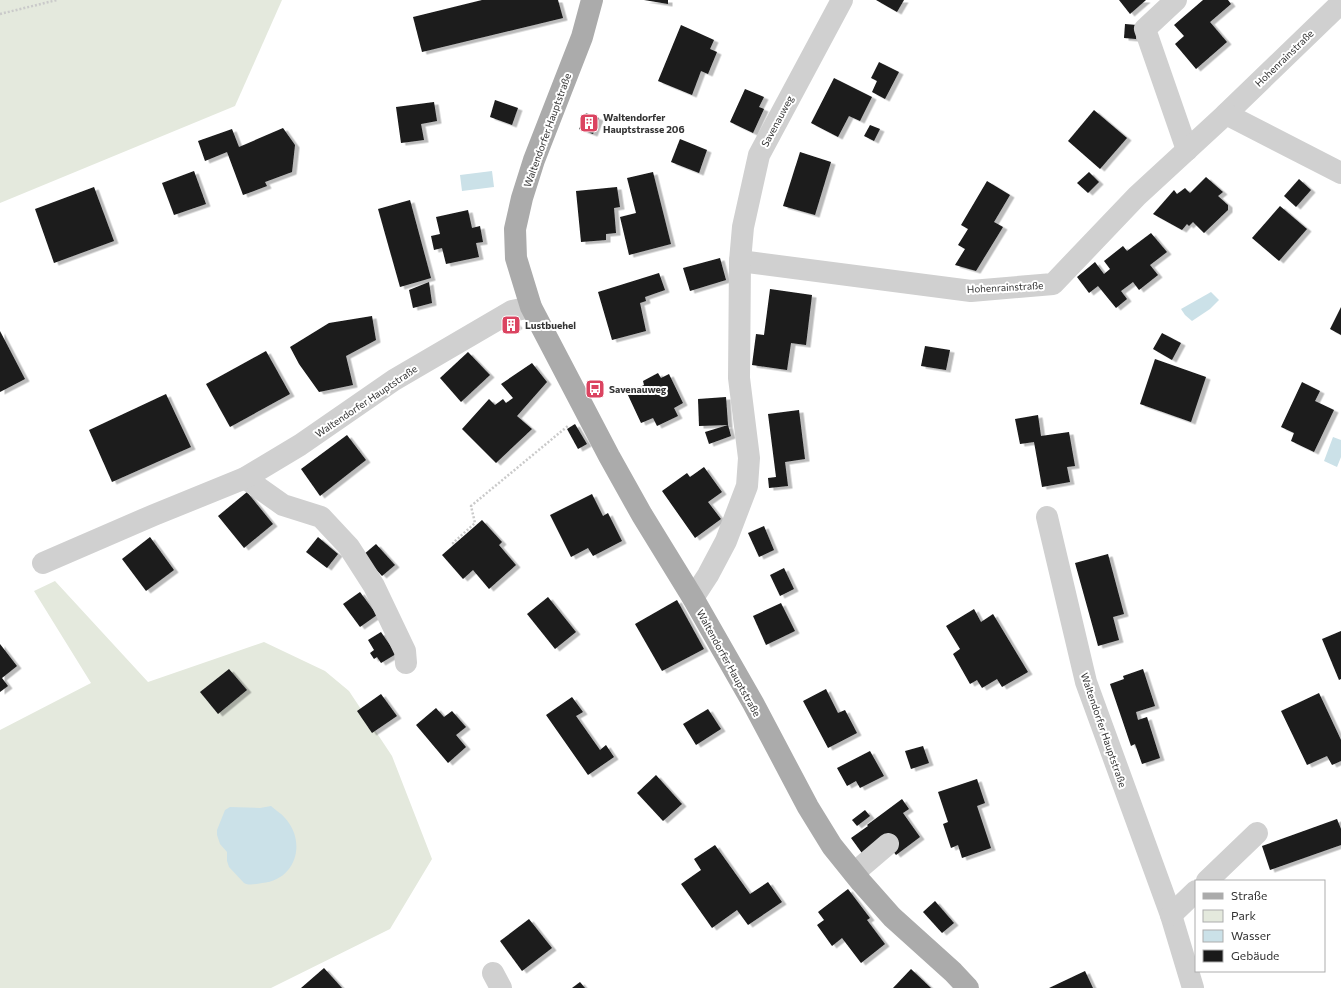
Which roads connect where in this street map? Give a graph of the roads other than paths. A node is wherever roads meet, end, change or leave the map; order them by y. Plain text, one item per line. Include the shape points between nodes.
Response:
1 (592, 0) edge
2 (842, 0) edge
3 (1176, 0) edge
4 (1341, 3) edge
5 (1226, 114) junction
6 (1187, 150) junction
7 (1341, 173) edge
8 (740, 261) junction
9 (531, 307) junction
10 (245, 478) junction
11 (1047, 517) dead end
12 (43, 564) dead end
13 (693, 598) junction
14 (406, 663) dead end
15 (1257, 833) dead end
16 (888, 844) dead end
17 (854, 873) junction
18 (1208, 880) edge
19 (1195, 892) edge
20 (1171, 915) junction
21 (968, 988) edge
22 (1193, 988) edge

1 - 9 main road, Waltendorfer Hauptstraße via 582,37 534,160 515,229 516,258
2 - 8 street, Savenauweg via 759,155 743,227
3 - 6 street via 1145,29
4 - 5 street, Hohenrainstraße
5 - 6 street, Hohenrainstraße
5 - 7 street
6 - 8 street, Hohenrainstraße via 1137,196 1053,284 971,291
8 - 13 street, Savenauweg via 739,378 749,458 747,486 726,541
9 - 10 street, Waltendorfer Hauptstraße via 512,311 394,380 300,445
9 - 13 main road, Waltendorfer Hauptstraße via 609,456
10 - 12 street, Waltendorfer Hauptstraße
10 - 14 street via 283,505 321,517 349,547 374,586 405,651
11 - 20 street, Waltendorfer Hauptstraße via 1086,682
13 - 17 main road, Waltendorfer Hauptstraße via 808,807 832,846
15 - 18 street
16 - 17 street
17 - 21 main road, Waltendorfer Hauptstraße via 892,917
19 - 20 street
20 - 22 street, Waltendorfer Hauptstraße

